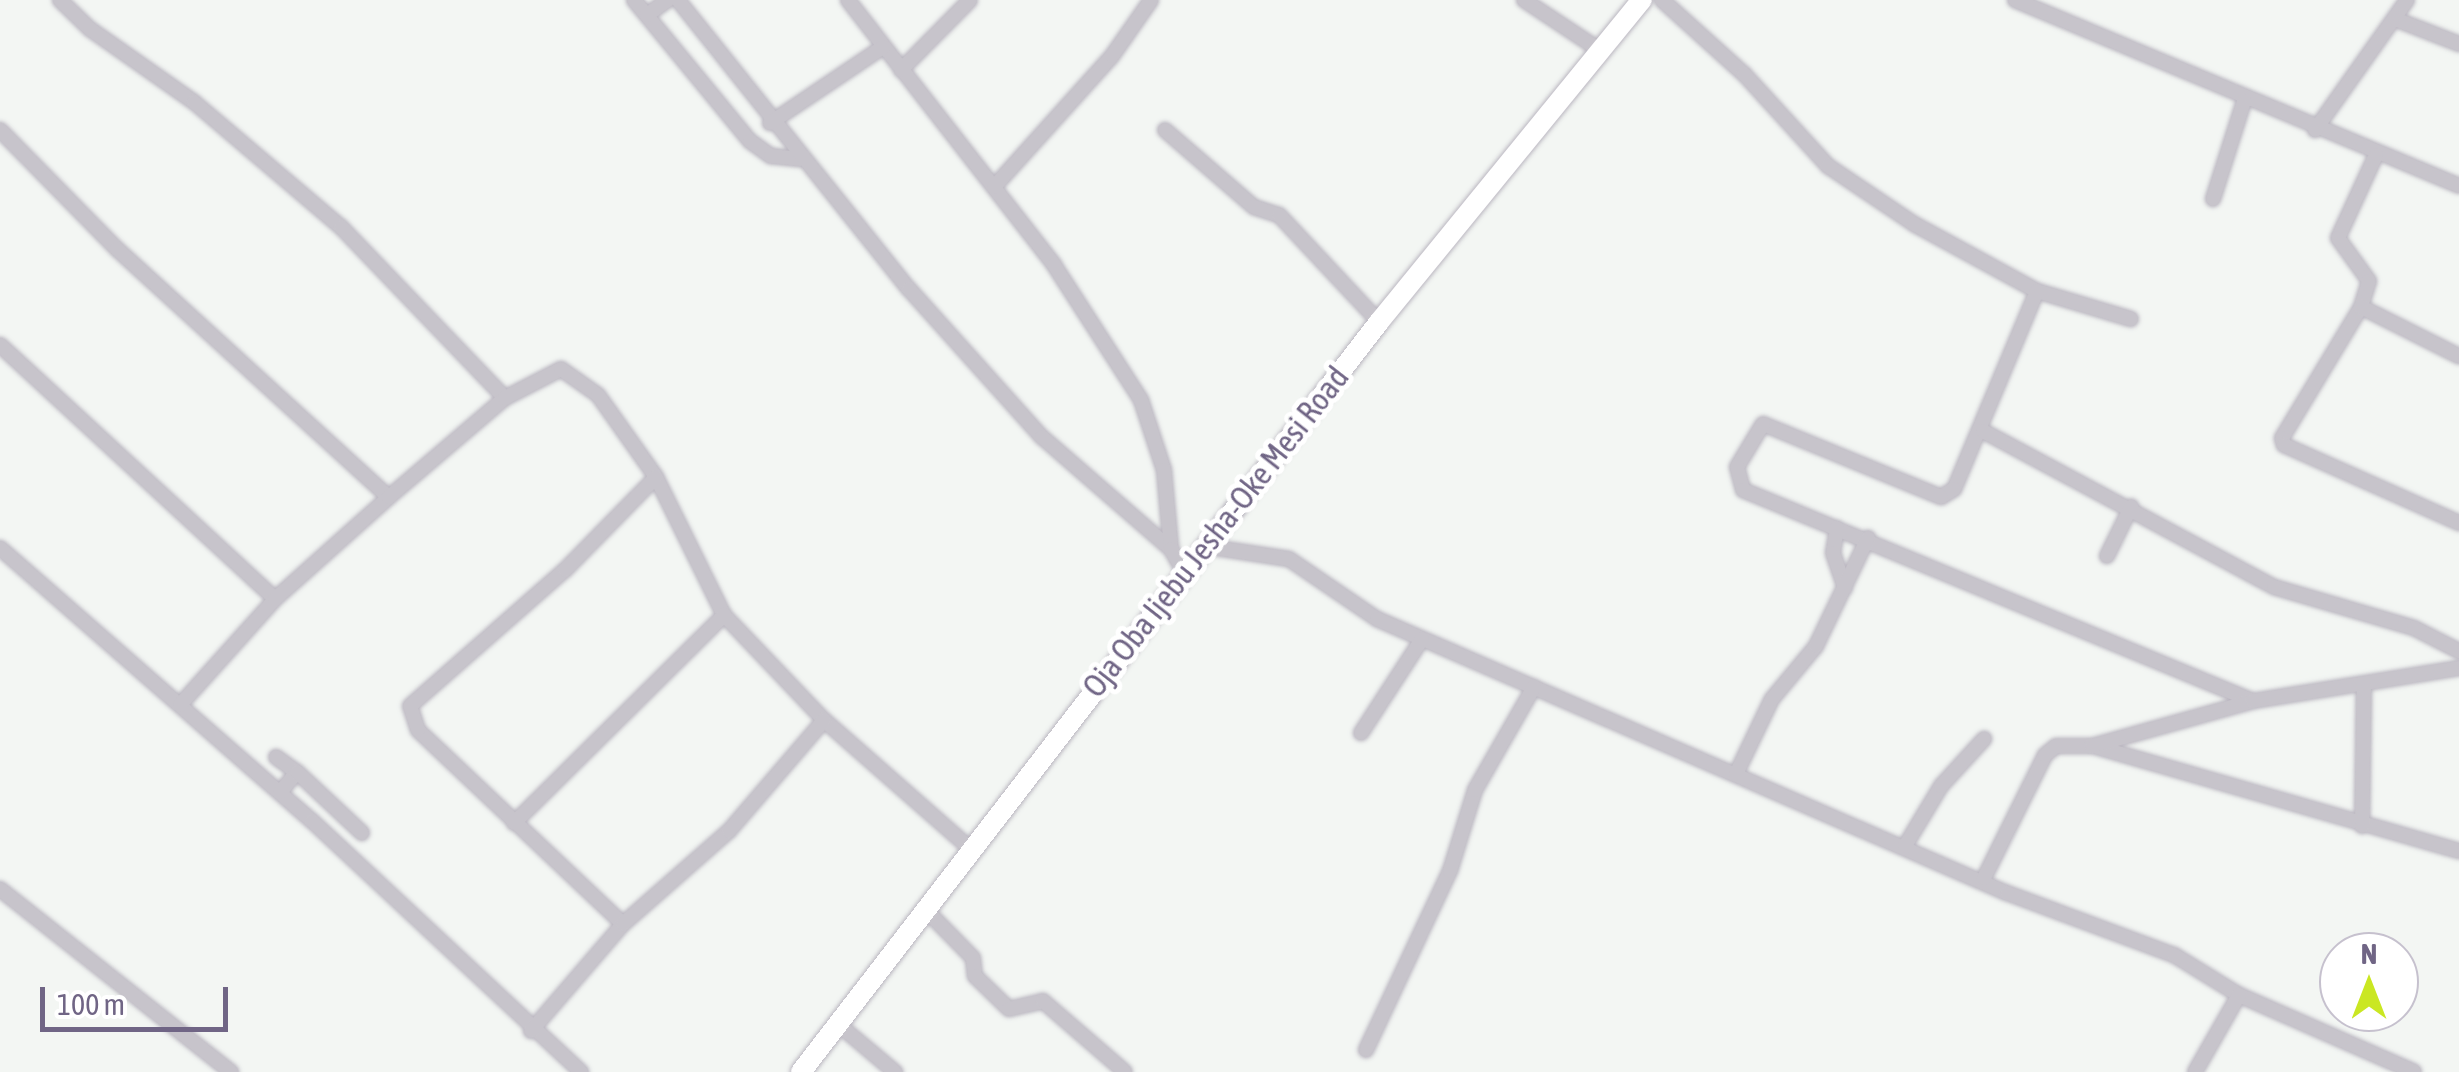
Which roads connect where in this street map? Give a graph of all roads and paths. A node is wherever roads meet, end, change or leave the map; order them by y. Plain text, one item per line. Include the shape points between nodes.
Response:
1 (60, 0) edge
2 (634, 0) edge
3 (668, 0) edge
4 (678, 0) edge
5 (848, 0) edge
6 (970, 0) edge
7 (1150, 0) edge
8 (1524, 0) edge
9 (1642, 0) edge
10 (1662, 0) edge
11 (2015, 0) edge
12 (2407, 0) edge
13 (646, 15) junction
14 (2396, 19) junction
15 (2459, 44) edge
16 (883, 47) junction
17 (1598, 49) junction
18 (901, 70) junction
19 (2244, 101) junction
20 (770, 124) junction
21 (0, 130) edge
22 (1165, 130) dead end
23 (2315, 130) junction
24 (2376, 155) junction
25 (800, 159) junction
26 (2459, 186) edge
27 (994, 187) junction
28 (2213, 199) dead end
29 (2036, 290) junction
30 (2361, 308) junction
31 (2132, 320) dead end
32 (1379, 322) junction
33 (0, 344) edge
34 (2459, 356) edge
35 (505, 398) junction
36 (1983, 431) junction
37 (656, 477) junction
38 (390, 498) junction
39 (2131, 508) junction
40 (2459, 523) edge
41 (1837, 528) junction
42 (1868, 538) junction
43 (1204, 546) junction
44 (0, 548) edge
45 (1172, 549) junction
46 (2107, 556) dead end
47 (1184, 572) junction
48 (1845, 588) junction
49 (276, 599) junction
50 (724, 615) junction
51 (1422, 638) junction
52 (2459, 651) edge
53 (2459, 668) edge
54 (1534, 687) junction
55 (2364, 687) junction
56 (2252, 701) junction
57 (180, 705) junction
58 (824, 720) junction
59 (1361, 733) dead end
60 (1984, 739) dead end
61 (2092, 746) junction
62 (276, 756) dead end
63 (298, 772) junction
64 (1736, 774) junction
65 (280, 792) junction
66 (514, 823) junction
67 (2362, 826) junction
68 (362, 834) dead end
69 (1905, 846) junction
70 (972, 850) junction
71 (2459, 850) edge
72 (1984, 878) junction
73 (0, 889) edge
74 (926, 910) junction
75 (623, 924) junction
76 (2239, 995) junction
77 (838, 1024) junction
78 (530, 1031) junction
79 (1366, 1050) dead end
80 (579, 1071) edge
81 (231, 1072) edge
82 (800, 1072) edge
83 (895, 1072) edge
84 (1125, 1072) edge
85 (2195, 1072) edge
86 (2414, 1072) edge

1 - 35 street via 341,227
2 - 13 street
3 - 13 street
4 - 20 street
5 - 16 street
6 - 18 street
7 - 27 street via 1112,56
8 - 17 street
9 - 17 main road, Oja Oba Ijebu Jesha-Oke Mesi Road
10 - 29 street via 1744,74 1828,166 1914,224
11 - 19 street
12 - 14 street
13 - 25 street via 750,141 771,156
14 - 15 street
14 - 23 street
16 - 18 street
16 - 20 street
17 - 32 main road, Oja Oba Ijebu Jesha-Oke Mesi Road
18 - 27 street
19 - 23 street
19 - 28 street
20 - 25 street
21 - 38 street via 116,249
22 - 32 street via 1254,207 1279,215
23 - 24 street
24 - 26 street
24 - 30 street via 2338,238 2369,282
25 - 45 street via 1042,437
27 - 45 street via 1054,264 1141,400 1164,470
29 - 31 street
29 - 36 street
30 - 34 street
30 - 40 street via 2291,417 2284,445
32 - 43 main road, Oja Oba Ijebu Jesha-Oke Mesi Road
33 - 49 street
35 - 37 street via 551,370 572,372 598,396
35 - 38 street
36 - 39 street
36 - 41 street via 1959,481 1941,497 1772,424 1756,428 1737,467 1743,490
37 - 50 street
37 - 66 street via 566,570 410,706 418,730
38 - 49 street
39 - 46 street
39 - 52 street via 2274,586 2414,628
41 - 42 street
41 - 48 street via 1833,553
42 - 48 street
42 - 56 street
43 - 47 main road, Oja Oba Ijebu Jesha-Oke Mesi Road
43 - 51 street via 1289,560 1360,610
44 - 57 street
45 - 47 street
47 - 70 main road, Oja Oba Ijebu Jesha-Oke Mesi Road
48 - 64 street via 1816,646 1772,699
49 - 57 street
50 - 58 street
50 - 66 street
51 - 54 street
51 - 59 street
53 - 55 street
54 - 64 street
54 - 79 street via 1475,790 1450,871
55 - 56 street
55 - 67 street
56 - 61 street
57 - 65 street
58 - 70 street
58 - 75 street via 729,830
60 - 69 street via 1941,786
61 - 67 street
61 - 72 street via 2070,742 2045,754
62 - 63 street
63 - 65 street
63 - 68 street
64 - 69 street
65 - 78 street
66 - 75 street
67 - 71 street
69 - 72 street
70 - 74 main road, Oja Oba Ijebu Jesha-Oke Mesi Road
72 - 76 street via 2007,894 2174,956
73 - 81 street
74 - 77 main road, Oja Oba Ijebu Jesha-Oke Mesi Road
74 - 84 street via 974,958 975,976 1009,1009 1043,1001
75 - 78 street
76 - 85 street
76 - 86 street
77 - 82 main road, Oja Oba Ijebu Jesha-Oke Mesi Road
77 - 83 street
78 - 80 street

